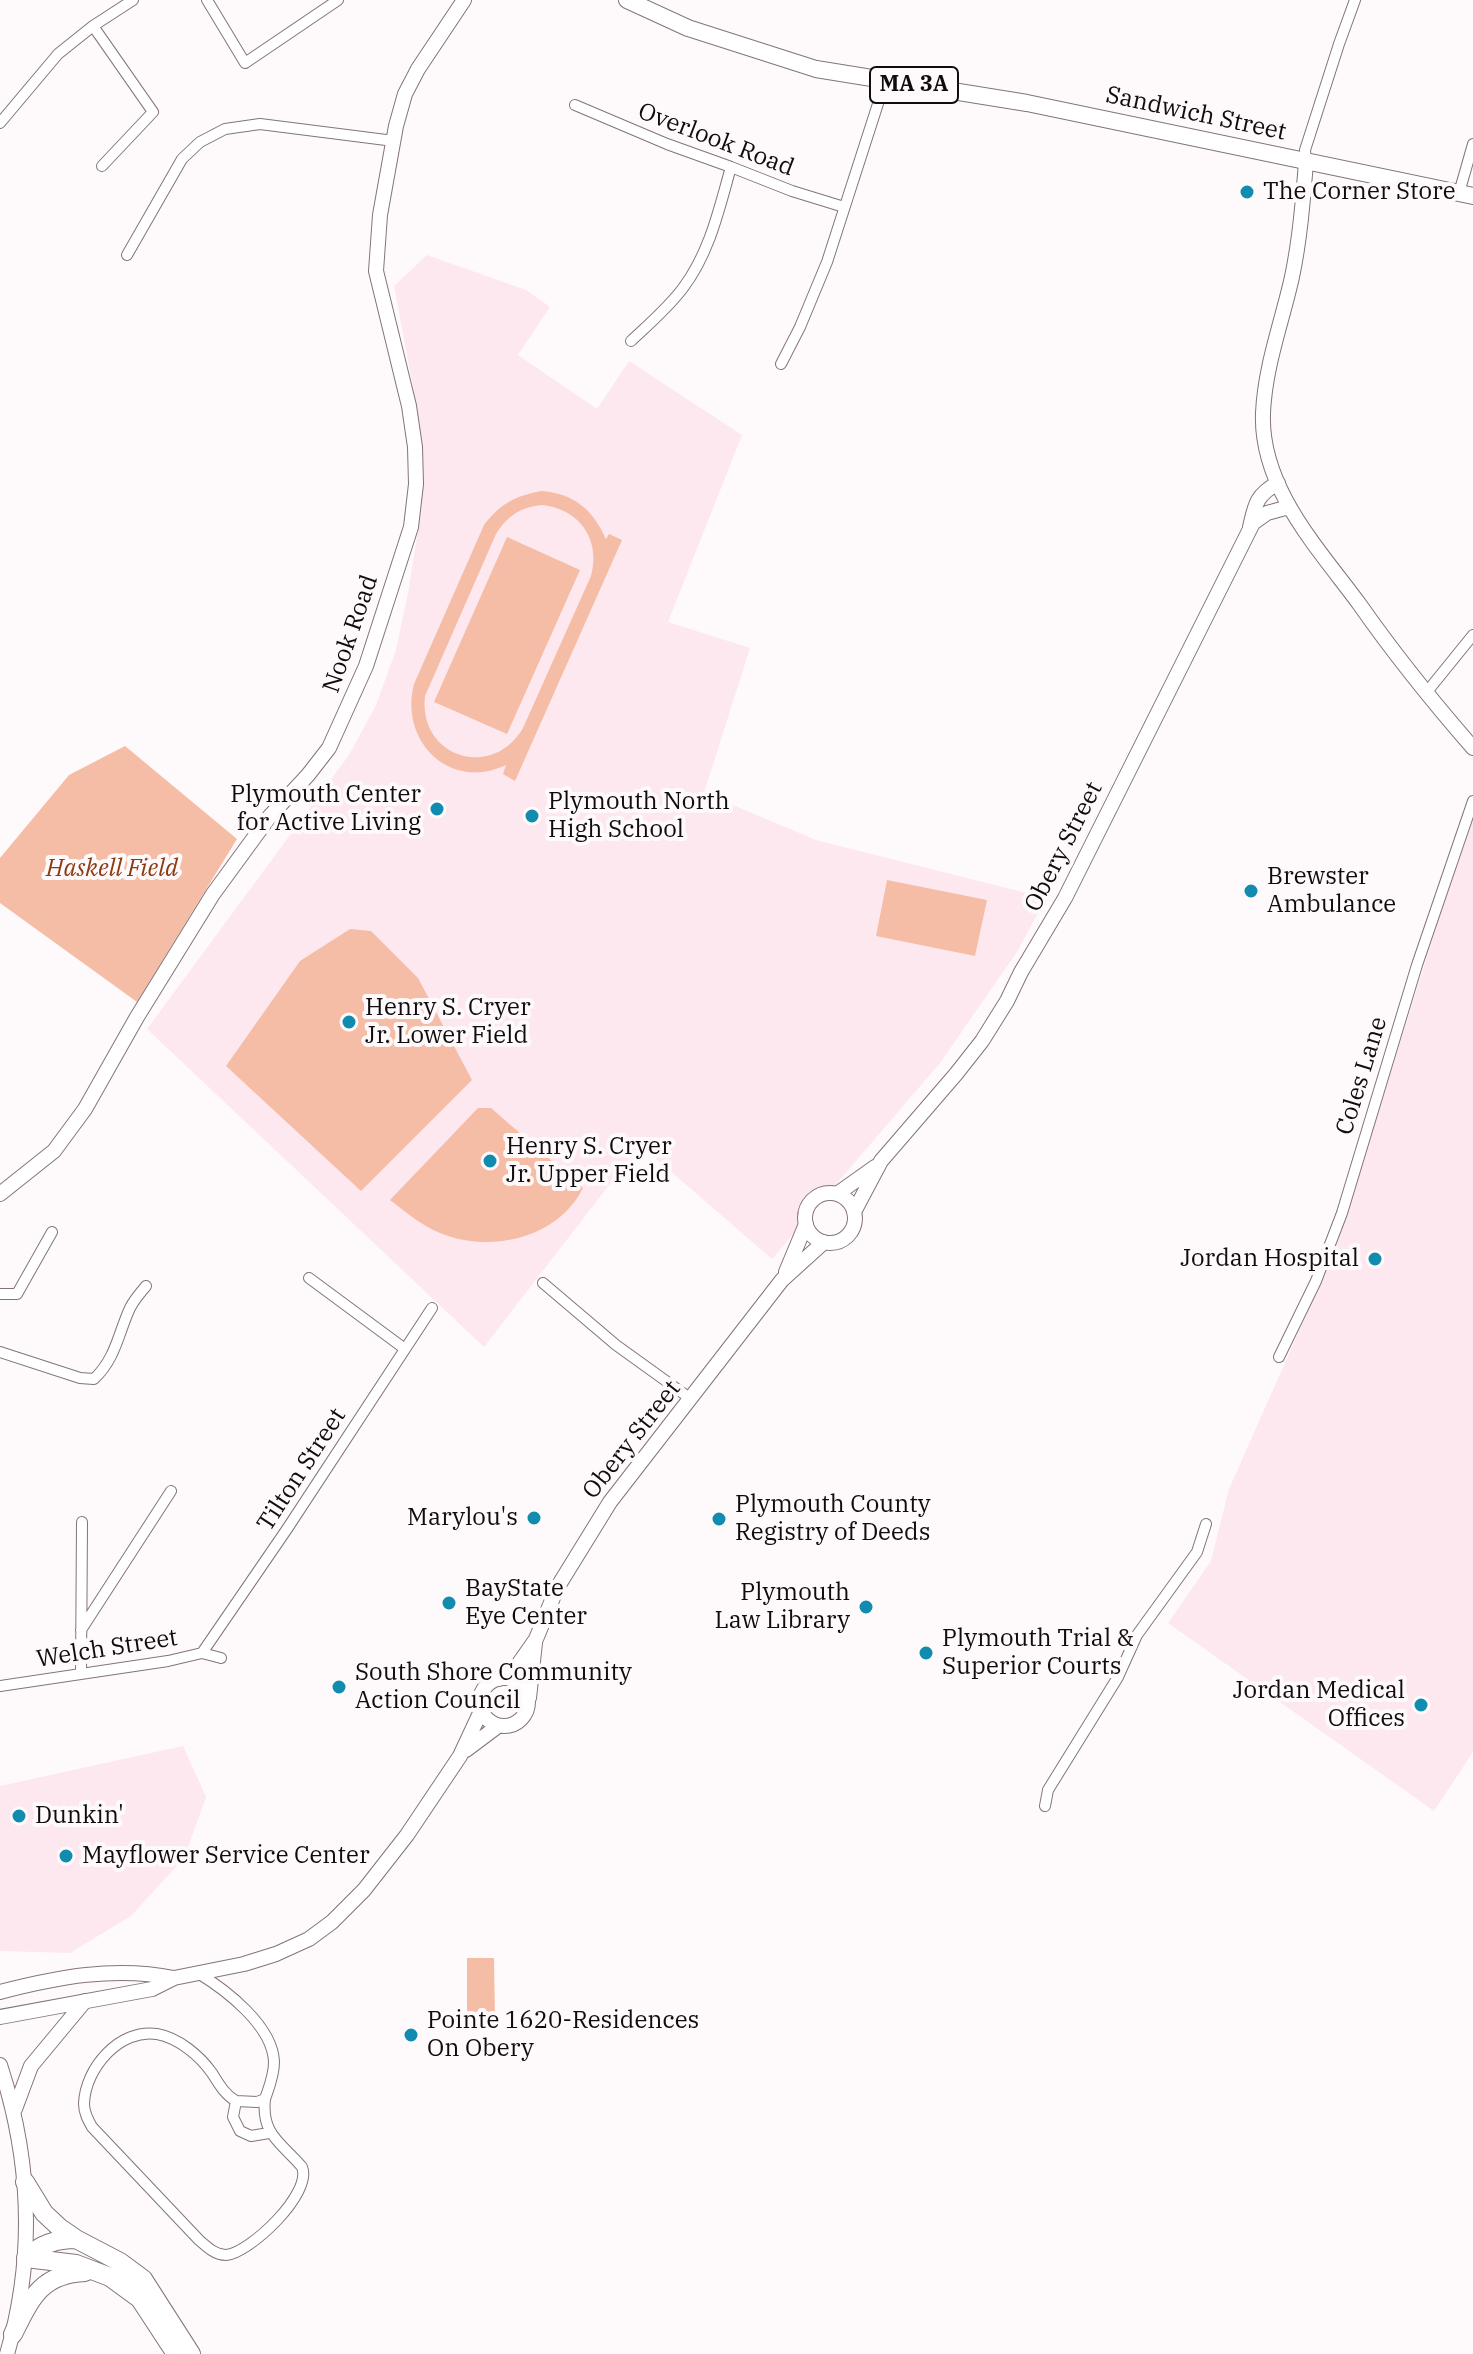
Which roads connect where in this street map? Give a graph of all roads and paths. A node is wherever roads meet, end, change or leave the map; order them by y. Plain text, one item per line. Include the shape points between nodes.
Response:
1 (133, 0) edge
2 (207, 0) edge
3 (338, 0) edge
4 (464, 0) edge
5 (627, 0) edge
6 (1355, 0) edge
7 (93, 26) junction
8 (885, 82) junction
9 (575, 105) dead end
10 (0, 123) edge
11 (394, 141) junction
12 (1473, 144) edge
13 (1306, 162) junction
14 (102, 166) dead end
15 (731, 167) junction
16 (1466, 194) edge
17 (844, 207) junction
18 (127, 255) dead end
19 (631, 341) dead end
20 (781, 364) dead end
21 (1278, 483) junction
22 (1289, 507) junction
23 (1250, 529) junction
24 (1473, 635) edge
25 (1426, 693) junction
26 (1473, 748) edge
27 (1473, 801) edge
28 (881, 1161) junction
29 (0, 1194) edge
30 (837, 1194) junction
31 (854, 1212) junction
32 (806, 1224) junction
33 (52, 1232) dead end
34 (824, 1242) junction
35 (309, 1278) dead end
36 (782, 1280) junction
37 (543, 1283) dead end
38 (146, 1286) dead end
39 (0, 1294) edge
40 (432, 1308) dead end
41 (405, 1349) junction
42 (0, 1352) edge
43 (1279, 1357) dead end
44 (691, 1399) junction
45 (171, 1491) dead end
46 (82, 1522) dead end
47 (1206, 1524) dead end
48 (81, 1630) junction
49 (536, 1639) junction
50 (202, 1653) junction
51 (221, 1658) dead end
52 (81, 1674) junction
53 (499, 1679) junction
54 (0, 1686) edge
55 (528, 1700) junction
56 (481, 1711) junction
57 (498, 1726) junction
58 (460, 1756) junction
59 (1045, 1806) dead end
60 (198, 1973) junction
61 (174, 1978) junction
62 (0, 1992) edge
63 (85, 2001) junction
64 (0, 2017) edge
65 (0, 2065) edge
66 (265, 2099) junction
67 (236, 2101) junction
68 (14, 2114) junction
69 (269, 2133) junction
70 (25, 2182) junction
71 (76, 2239) junction
72 (26, 2258) junction
73 (99, 2273) junction
74 (13, 2334) junction
75 (7, 2354) edge
76 (176, 2354) edge
77 (191, 2354) edge

1 - 7 street
2 - 3 street via 245,63
4 - 11 main road, Nook Road via 413,77
5 - 8 main road, Sandwich Street / MA 3A via 760,53
6 - 13 street via 1305,150
7 - 10 street via 58,54
7 - 14 street via 153,112
8 - 13 main road, Sandwich Street / MA 3A via 1027,103
8 - 17 street
9 - 15 street, Overlook Road
11 - 18 street via 260,124 225,129 182,159
11 - 29 main road, Nook Road via 376,271 409,406 416,484 411,527 371,655 329,748 213,894 85,1109 54,1151
12 - 16 street
13 - 16 main road, MA 3A
13 - 21 main road, Sandwich Street via 1296,258 1264,400 1265,441
15 - 17 street, Overlook Road
15 - 19 street via 708,243 692,275
17 - 20 street via 814,295
21 - 22 main road, Sandwich Street
21 - 23 main road, Obery Street via 1261,494
22 - 23 main road via 1263,515
22 - 25 main road, Sandwich Street
23 - 28 main road, Obery Street via 1065,898 1002,1010 956,1074
24 - 25 street
25 - 26 main road, Sandwich Street
27 - 43 street, Coles Lane via 1342,1213
28 - 30 main road, Obery Street
28 - 31 main road, Obery Street
30 - 31 main road
30 - 32 main road, Obery Street via 812,1200
31 - 34 main road, Obery Street via 846,1237
32 - 34 main road via 812,1236
32 - 36 main road, Obery Street
33 - 39 street via 17,1294
34 - 36 main road, Obery Street
35 - 41 street
36 - 44 main road, Obery Street
37 - 44 street
38 - 42 street via 131,1306 106,1368 94,1379
40 - 41 street, Tilton Street
41 - 50 street, Tilton Street
44 - 49 main road, Obery Street via 591,1530 557,1588
45 - 48 street
46 - 48 street
47 - 59 street via 1197,1552 1137,1635 1118,1677 1048,1790
48 - 52 street
49 - 53 main road, Obery Street via 515,1669
49 - 55 main road, Obery Street
50 - 51 street, Welch Street
50 - 52 street, Welch Street
52 - 54 street, Welch Street
53 - 55 main road via 521,1685
53 - 56 main road, Obery Street via 482,1691
55 - 57 main road, Obery Street via 520,1721
56 - 57 main road
56 - 58 main road, Obery Street
57 - 58 main road, Obery Street
58 - 60 main road, Obery Street via 390,1858 324,1929 276,1954
60 - 61 main road, Obery Street
60 - 66 street via 234,1999 267,2039 274,2063
61 - 62 main road, Obery Street via 147,1972 78,1975
61 - 63 main road, Obery Street via 152,1989
63 - 64 main road, Obery Street
63 - 68 main road via 31,2066
65 - 68 main road
66 - 67 street
66 - 69 street
67 - 69 street via 233,2117 240,2131 251,2136
67 - 69 street via 193,2053 171,2039 146,2033 124,2040 105,2056 90,2079 84,2104 92,2127 199,2240 221,2255 239,2251 258,2237 290,2206 304,2182 302,2167
68 - 70 main road
70 - 71 highway via 44,2213
70 - 72 main road
71 - 72 highway via 44,2245
71 - 77 highway via 143,2279
72 - 73 highway via 76,2264
72 - 74 main road
73 - 74 highway via 73,2273 48,2281
73 - 76 highway via 136,2294
74 - 75 main road

